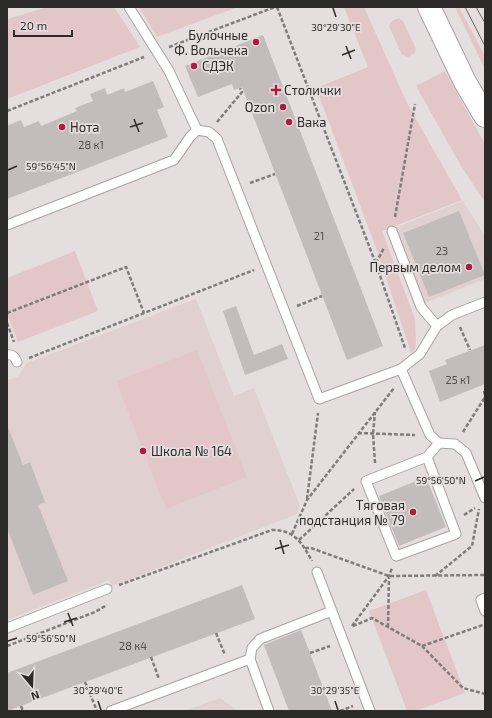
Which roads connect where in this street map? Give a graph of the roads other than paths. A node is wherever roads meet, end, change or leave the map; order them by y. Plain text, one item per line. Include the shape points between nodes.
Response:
1 (129, 7) edge
2 (429, 7) edge
3 (485, 116) edge
4 (197, 130) junction
5 (7, 225) edge
6 (392, 231) road end
7 (485, 302) edge
8 (437, 326) junction
9 (7, 355) edge
10 (17, 362) road end
11 (403, 372) junction
12 (439, 443) junction
13 (426, 457) junction
14 (483, 501) edge
15 (318, 572) road end
16 (107, 589) road end
17 (485, 598) edge
18 (332, 611) junction
19 (485, 611) edge
20 (7, 628) edge
21 (250, 659) junction
22 (111, 711) edge
23 (269, 711) edge
24 (370, 711) edge

1 - 4 lane via 169,71
2 - 3 main road via 465,82
4 - 5 lane via 174,160
4 - 11 lane via 209,132 217,140 319,399
6 - 8 lane via 422,307
7 - 8 lane via 452,315
8 - 11 lane via 420,354
9 - 10 lane via 15,357
11 - 12 lane via 430,435
12 - 13 lane
12 - 14 lane via 455,444 466,453
13 - 13 lane via 366,481 396,556 456,534
15 - 18 lane
16 - 20 lane
17 - 19 lane via 481,600
18 - 21 lane via 260,639 252,648
18 - 24 lane
21 - 22 lane
21 - 23 lane

